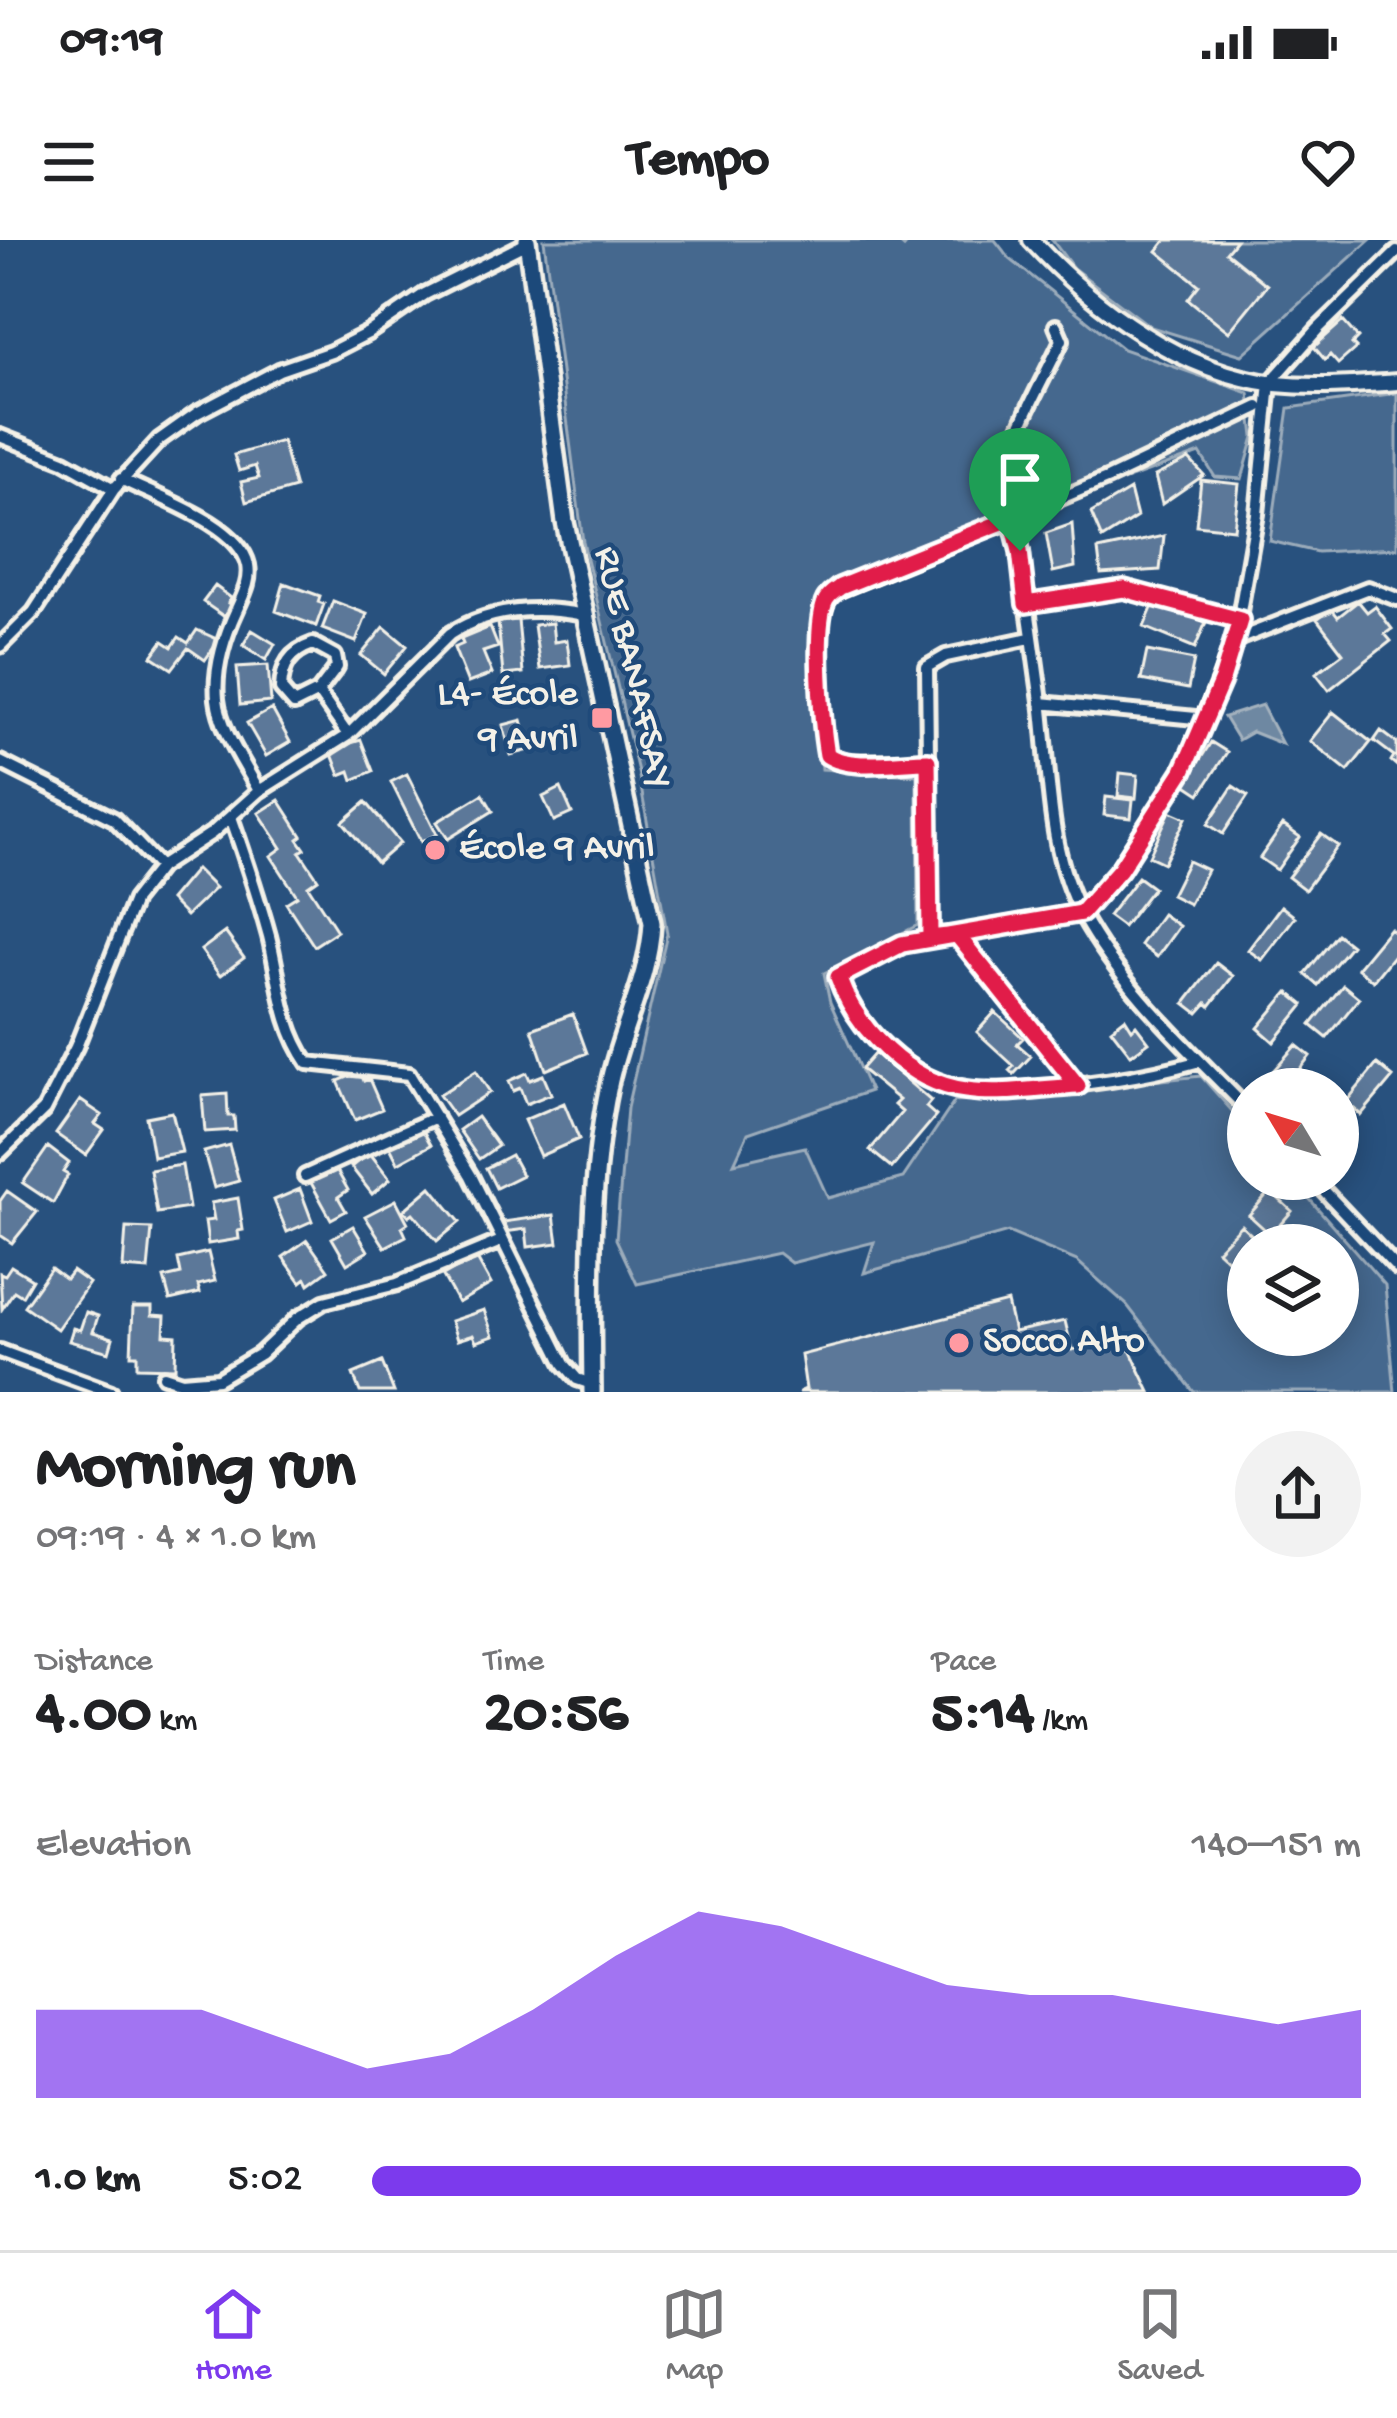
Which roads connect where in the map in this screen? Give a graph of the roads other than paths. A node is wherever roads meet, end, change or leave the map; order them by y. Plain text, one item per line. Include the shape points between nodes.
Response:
1 (494, 240) edge
2 (1031, 240) edge
3 (527, 242) edge
4 (1397, 252) edge
5 (502, 256) junction
6 (1057, 326) dead end
7 (1397, 382) edge
8 (1270, 383) junction
9 (1258, 407) dead end
10 (0, 436) edge
11 (118, 484) junction
12 (1012, 518) junction
13 (1397, 599) edge
14 (1026, 604) junction
15 (584, 615) junction
16 (1240, 620) junction
17 (292, 635) dead end
18 (1030, 638) junction
19 (1235, 640) junction
20 (0, 646) edge
21 (296, 650) junction
22 (318, 692) junction
23 (1041, 703) junction
24 (1206, 719) junction
25 (348, 735) junction
26 (928, 761) junction
27 (0, 762) edge
28 (259, 791) junction
29 (231, 817) junction
30 (160, 867) junction
31 (1081, 913) junction
32 (957, 935) junction
33 (930, 938) junction
34 (1200, 1060) junction
35 (1078, 1086) junction
36 (1227, 1088) edge
37 (436, 1117) junction
38 (0, 1153) edge
39 (305, 1176) dead end
40 (1332, 1200) edge
41 (501, 1241) junction
42 (1397, 1268) edge
43 (0, 1351) edge
44 (164, 1376) dead end
45 (592, 1388) edge
46 (111, 1392) edge

1 - 5 street
2 - 8 street via 1138,332
3 - 5 street
3 - 15 main road, RUE BANAFSAY
4 - 8 street
5 - 11 street via 331,352 196,413
6 - 12 street via 1061,340 1009,466
7 - 8 street
8 - 16 street
9 - 12 street
10 - 11 street
11 - 20 street via 44,598
11 - 28 street via 215,524 248,561 217,669 217,702
12 - 14 street
12 - 26 street via 840,587 825,603 827,755
13 - 19 street via 1368,588
14 - 16 street via 1124,589
14 - 18 street
15 - 25 street via 547,609 468,622
15 - 45 main road, RUE BANAFSAY via 652,923 599,1144
16 - 19 street
17 - 21 street
18 - 23 street
18 - 26 street via 930,663
19 - 24 street
21 - 22 street via 313,644 335,656 338,667
21 - 22 street via 284,669 284,697 294,704
22 - 25 street
23 - 24 street
23 - 31 street via 1050,808
24 - 31 street via 1147,829
25 - 28 street
26 - 33 street
27 - 30 street via 114,819
28 - 29 street
29 - 30 street
29 - 37 street via 287,1023 308,1063 406,1072
30 - 38 street via 134,900 44,1110
31 - 32 street
31 - 34 street via 1123,975
32 - 33 street
32 - 35 street
33 - 35 street via 886,950 838,977 850,1006 886,1047 958,1089
34 - 35 street
34 - 36 street
37 - 39 street
37 - 41 street
40 - 42 street
41 - 44 street via 397,1284 324,1302 218,1379
41 - 45 street via 564,1364
43 - 46 street

